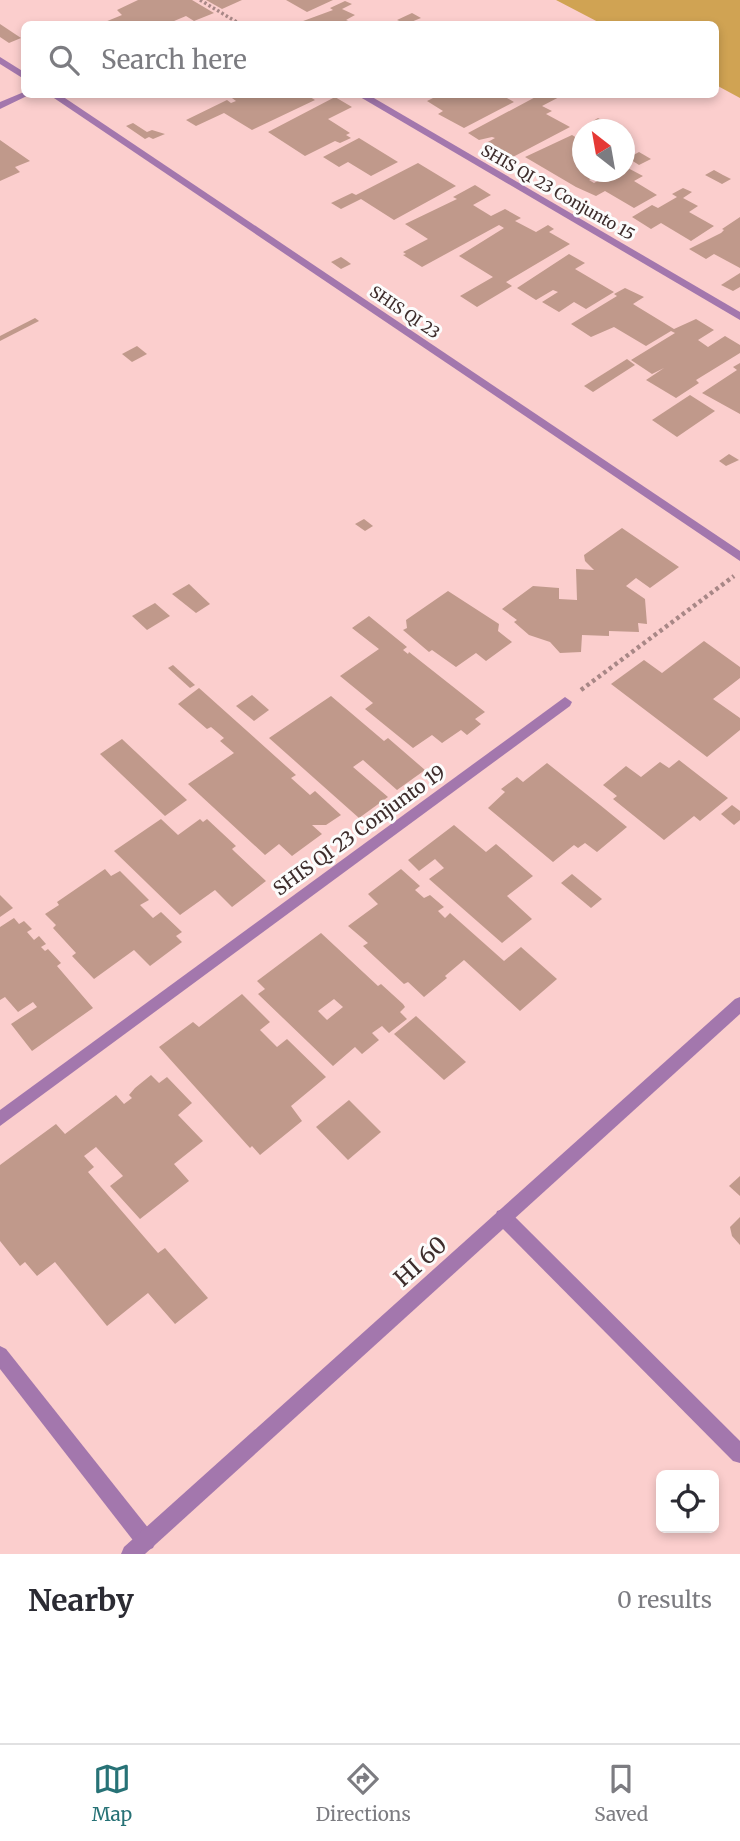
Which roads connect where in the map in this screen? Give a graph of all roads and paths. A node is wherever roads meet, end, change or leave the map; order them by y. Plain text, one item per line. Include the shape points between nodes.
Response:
1 (200, 0) edge
2 (235, 21) edge
3 (0, 60) edge
4 (21, 74) edge
5 (21, 97) edge
6 (58, 98) edge
7 (366, 98) edge
8 (0, 106) edge
9 (740, 317) edge
10 (740, 556) edge
11 (740, 572) edge
12 (565, 702) joint
13 (740, 1004) edge
14 (0, 1119) edge
15 (503, 1217) junction
16 (0, 1355) edge
17 (740, 1454) edge
18 (139, 1548) edge

1 - 2 path
3 - 4 street
5 - 8 street
6 - 10 street, SHIS QI 23
7 - 9 street, SHIS QI 23 Conjunto 15
11 - 12 path
12 - 14 street, SHIS QI 23 Conjunto 19
13 - 15 street, HI 60
15 - 17 street
15 - 18 street, HI 60
16 - 18 street

